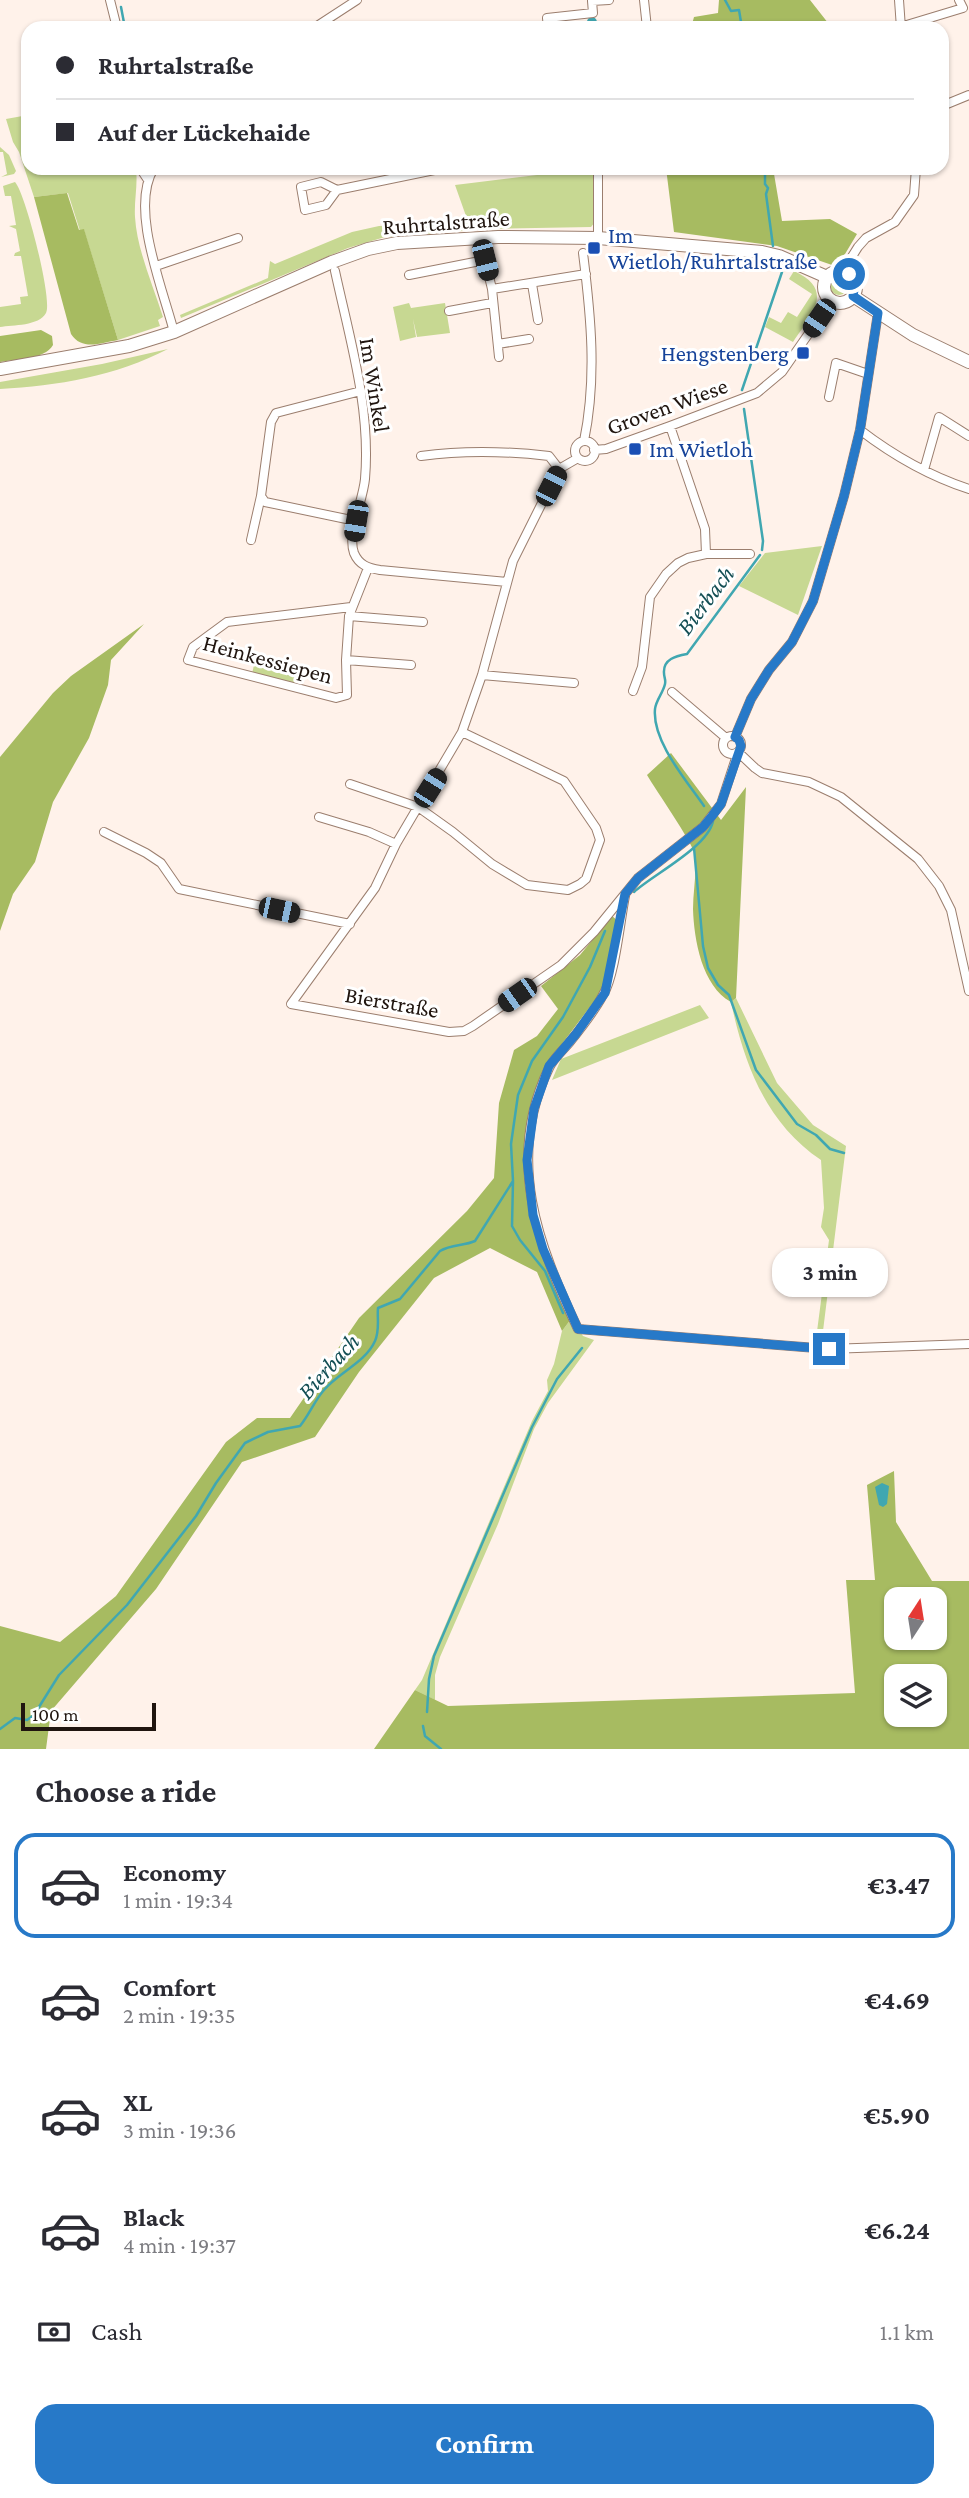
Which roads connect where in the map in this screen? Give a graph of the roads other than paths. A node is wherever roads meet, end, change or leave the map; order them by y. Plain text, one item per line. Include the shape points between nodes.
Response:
1 (110, 0) edge
2 (357, 0) edge
3 (609, 0) edge
4 (644, 0) edge
5 (899, 0) edge
6 (594, 1) edge
7 (964, 5) edge
8 (115, 21) edge
9 (325, 21) edge
10 (547, 21) edge
11 (646, 21) edge
12 (901, 21) edge
13 (918, 21) edge
14 (969, 95) edge
15 (949, 103) edge
16 (145, 175) edge
17 (150, 175) edge
18 (410, 175) edge
19 (598, 175) edge
20 (915, 175) edge
21 (148, 180) junction
22 (337, 190) junction
23 (239, 238) dead end
24 (598, 238) junction
25 (583, 253) dead end
26 (156, 266) junction
27 (335, 271) dead end
28 (843, 271) junction
29 (586, 274) junction
30 (409, 275) dead end
31 (827, 277) junction
32 (532, 284) junction
33 (492, 289) junction
34 (853, 296) junction
35 (832, 300) junction
36 (492, 303) junction
37 (449, 311) dead end
38 (878, 313) junction
39 (538, 320) dead end
40 (174, 332) junction
41 (529, 339) dead end
42 (498, 344) junction
43 (499, 357) dead end
44 (969, 362) edge
45 (0, 369) edge
46 (868, 374) junction
47 (360, 391) junction
48 (830, 397) dead end
49 (670, 426) junction
50 (860, 430) junction
51 (969, 436) edge
52 (584, 441) junction
53 (594, 450) junction
54 (421, 456) dead end
55 (578, 458) junction
56 (559, 469) junction
57 (924, 470) junction
58 (969, 489) edge
59 (261, 496) junction
60 (356, 521) junction
61 (251, 540) dead end
62 (706, 554) junction
63 (750, 554) dead end
64 (368, 568) junction
65 (507, 582) junction
66 (350, 611) junction
67 (423, 622) dead end
68 (346, 660) junction
69 (411, 665) dead end
70 (482, 675) junction
71 (574, 683) dead end
72 (633, 691) dead end
73 (673, 692) dead end
74 (462, 732) junction
75 (731, 738) junction
76 (738, 752) junction
77 (350, 784) dead end
78 (418, 807) junction
79 (319, 817) dead end
80 (104, 832) dead end
81 (396, 844) junction
82 (625, 894) junction
83 (349, 924) junction
84 (966, 961) edge
85 (969, 991) edge
86 (969, 1344) edge

1 - 8 street
2 - 9 street
3 - 6 street
4 - 11 street
5 - 12 street
6 - 10 street via 593,13
7 - 13 street
14 - 15 street
16 - 21 street
17 - 21 street
18 - 22 street
19 - 24 street
20 - 28 street via 914,195 895,222 866,238
21 - 26 street via 146,234
22 - 22 street via 327,205 305,210 301,187 321,182
23 - 26 street
24 - 31 main road, Ruhrtalstraße via 762,252
24 - 40 main road, Ruhrtalstraße via 498,237 368,249
25 - 29 street
26 - 40 street
27 - 47 street, Im Winkel
28 - 31 main road
28 - 34 main road via 853,278
29 - 32 street
29 - 52 street via 593,348 591,408
30 - 33 street via 485,260
31 - 35 main road via 825,292
32 - 33 street
32 - 39 street
33 - 36 street
34 - 35 main road via 847,301
34 - 38 main road
35 - 49 street, Groven Wiese via 767,386 746,399
36 - 37 street
36 - 42 street
38 - 44 main road
38 - 46 street
40 - 45 main road, Ruhrtalstraße via 129,346
41 - 42 street
42 - 43 street
46 - 48 street via 836,363
46 - 50 street
47 - 59 street via 276,413
47 - 60 street, Im Winkel via 365,480
49 - 53 street, Groven Wiese
49 - 62 street via 705,529
50 - 57 street
50 - 75 street via 813,601
51 - 57 street via 939,417
52 - 53 street, Groven Wiese
52 - 55 street, Groven Wiese via 576,446
53 - 55 street, Groven Wiese via 586,460
54 - 56 street via 512,452 548,456
55 - 56 street
56 - 65 street
57 - 58 street
59 - 60 street via 265,502
59 - 61 street
60 - 64 street, Im Winkel via 354,553
62 - 63 street
62 - 72 street via 678,564 650,597 642,667
64 - 65 street
64 - 66 street
65 - 70 street
66 - 67 street
66 - 68 street
66 - 68 street, Heinkessiepen via 227,622 193,647 188,660 336,698 347,695
68 - 69 street
70 - 71 street
70 - 74 street
73 - 75 street
74 - 78 street
74 - 78 street via 564,781 600,841 586,879 568,890 527,885
75 - 76 street via 741,743
75 - 76 street via 723,744 725,750
76 - 82 street, Bierstraße via 721,804 703,827 638,878
76 - 84 street via 762,773 809,782 841,797 918,859 951,910
77 - 78 street
78 - 81 street
79 - 81 street
80 - 83 street via 160,863 179,890
81 - 83 street via 375,888
82 - 83 street, Bierstraße via 561,965 464,1031 291,1004
82 - 86 street via 605,993 549,1066 534,1109 527,1160 533,1215 543,1249 578,1329 829,1349
84 - 85 street

